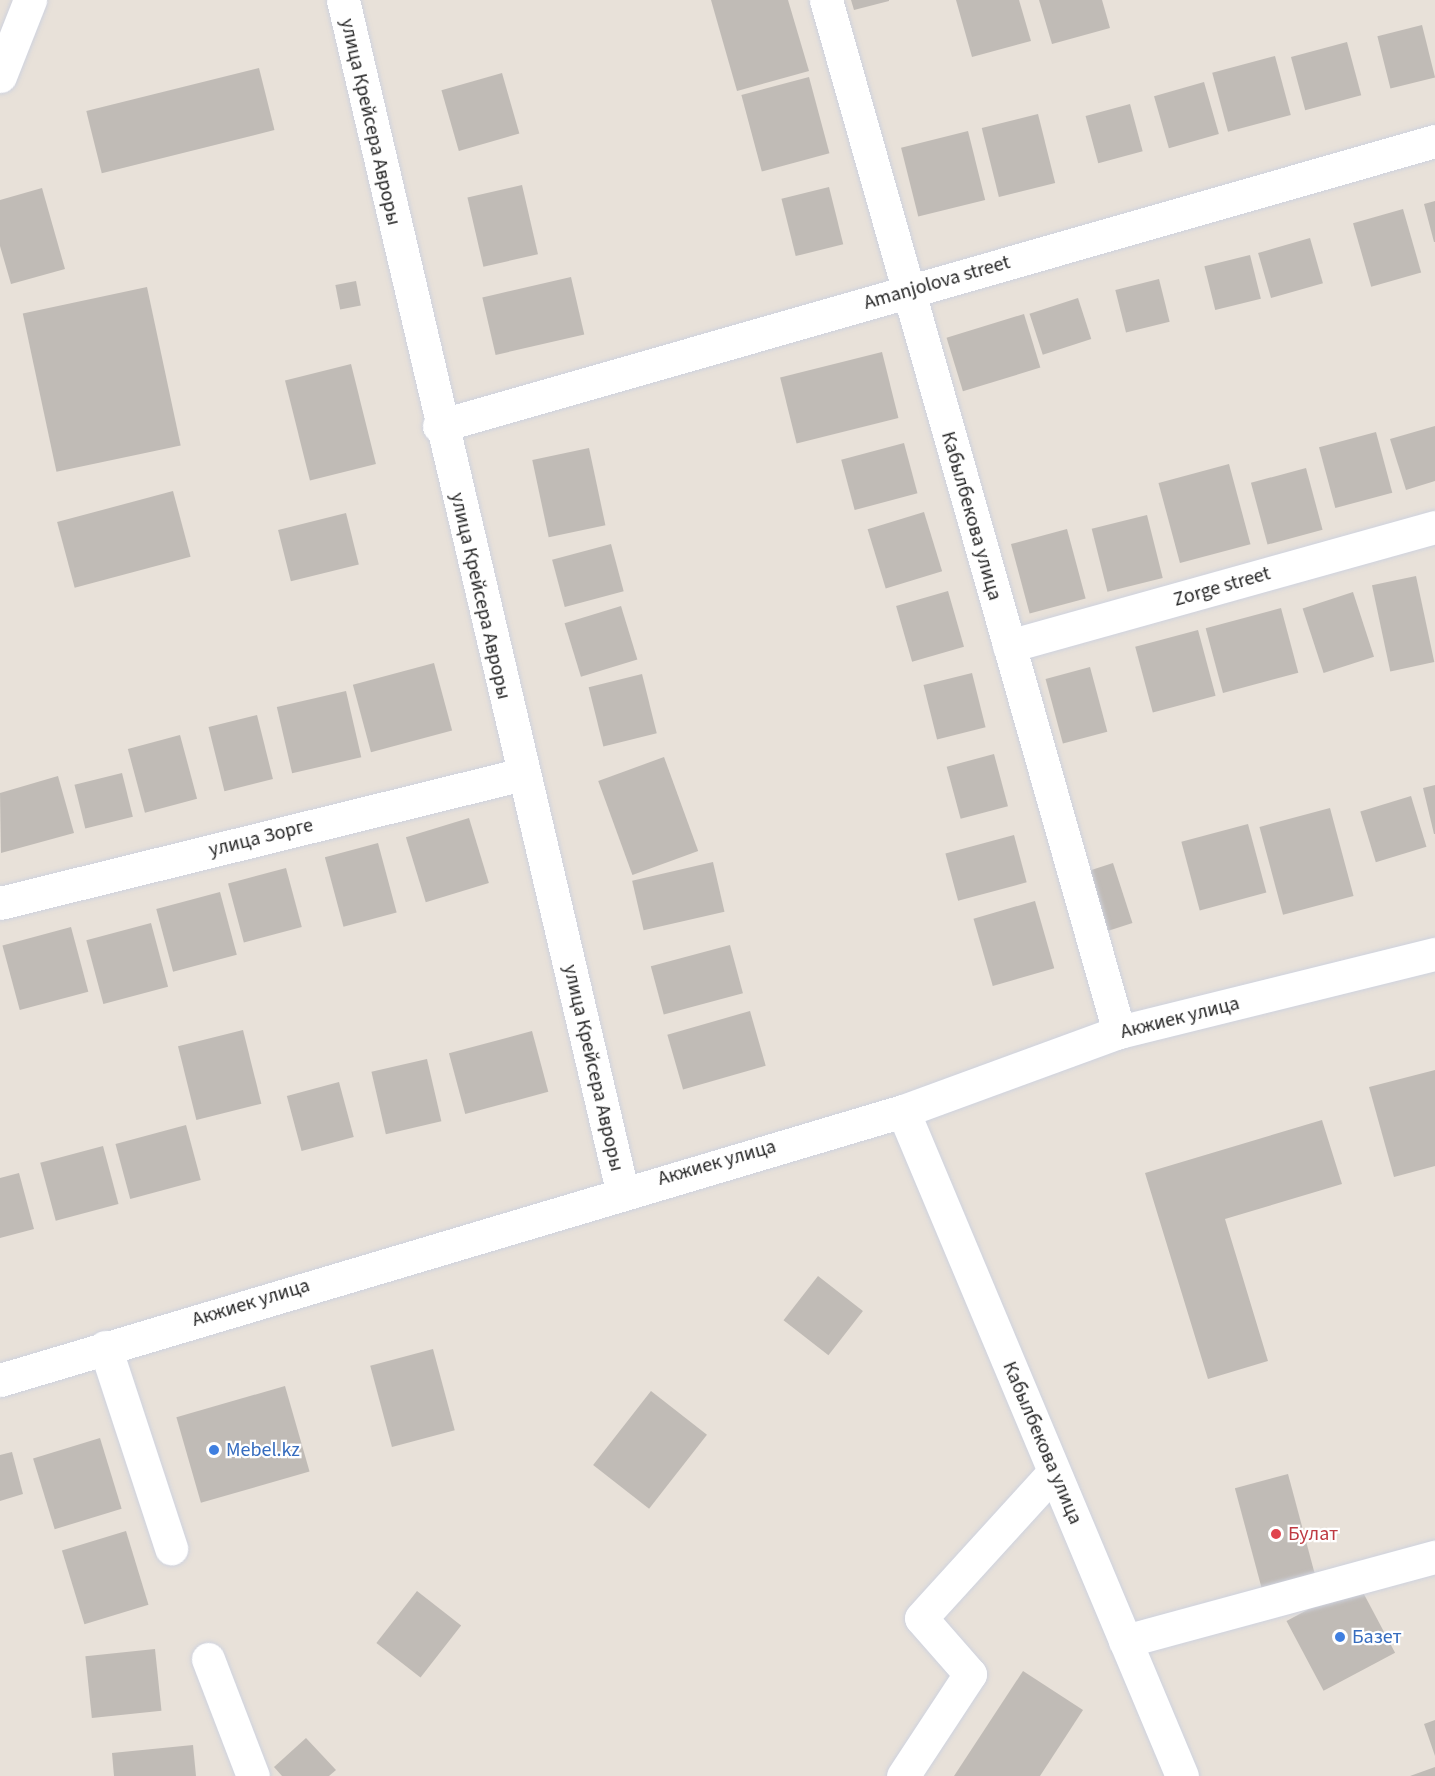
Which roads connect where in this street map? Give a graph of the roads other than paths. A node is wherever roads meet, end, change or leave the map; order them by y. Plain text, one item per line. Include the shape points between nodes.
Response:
1 (30, 0) edge
2 (343, 0) edge
3 (825, 0) edge
4 (0, 76) edge
5 (1435, 141) edge
6 (906, 291) junction
7 (439, 426) junction
8 (1435, 527) edge
9 (1009, 646) junction
10 (523, 774) junction
11 (0, 903) edge
12 (1435, 954) edge
13 (1119, 1032) junction
14 (903, 1111) junction
15 (622, 1190) junction
16 (105, 1347) junction
17 (0, 1380) edge
18 (1054, 1472) junction
19 (171, 1548) dead end
20 (1435, 1557) edge
21 (1125, 1641) junction
22 (208, 1659) dead end
23 (253, 1776) edge
24 (903, 1776) edge
25 (1182, 1776) edge

1 - 4 street
2 - 7 street, улица Крейсера Авроры
3 - 6 street, Кабылбекова улица
5 - 6 street, Amanjolova street
6 - 7 street, Amanjolova street
6 - 9 street, Кабылбекова улица
7 - 10 street, улица Крейсера Авроры
8 - 9 street, Zorge street
9 - 13 street, Кабылбекова улица
10 - 11 street, улица Зорге
10 - 15 street, улица Крейсера Авроры
12 - 13 street, Акжиек улица
13 - 14 street, Акжиек улица
14 - 15 street, Акжиек улица
14 - 18 street, Кабылбекова улица
15 - 16 street, Акжиек улица
16 - 17 street, Акжиек улица
16 - 19 street
18 - 21 street, Кабылбекова улица
18 - 24 street via 921,1618 970,1674
20 - 21 street
21 - 25 street, Кабылбекова улица
22 - 23 street

